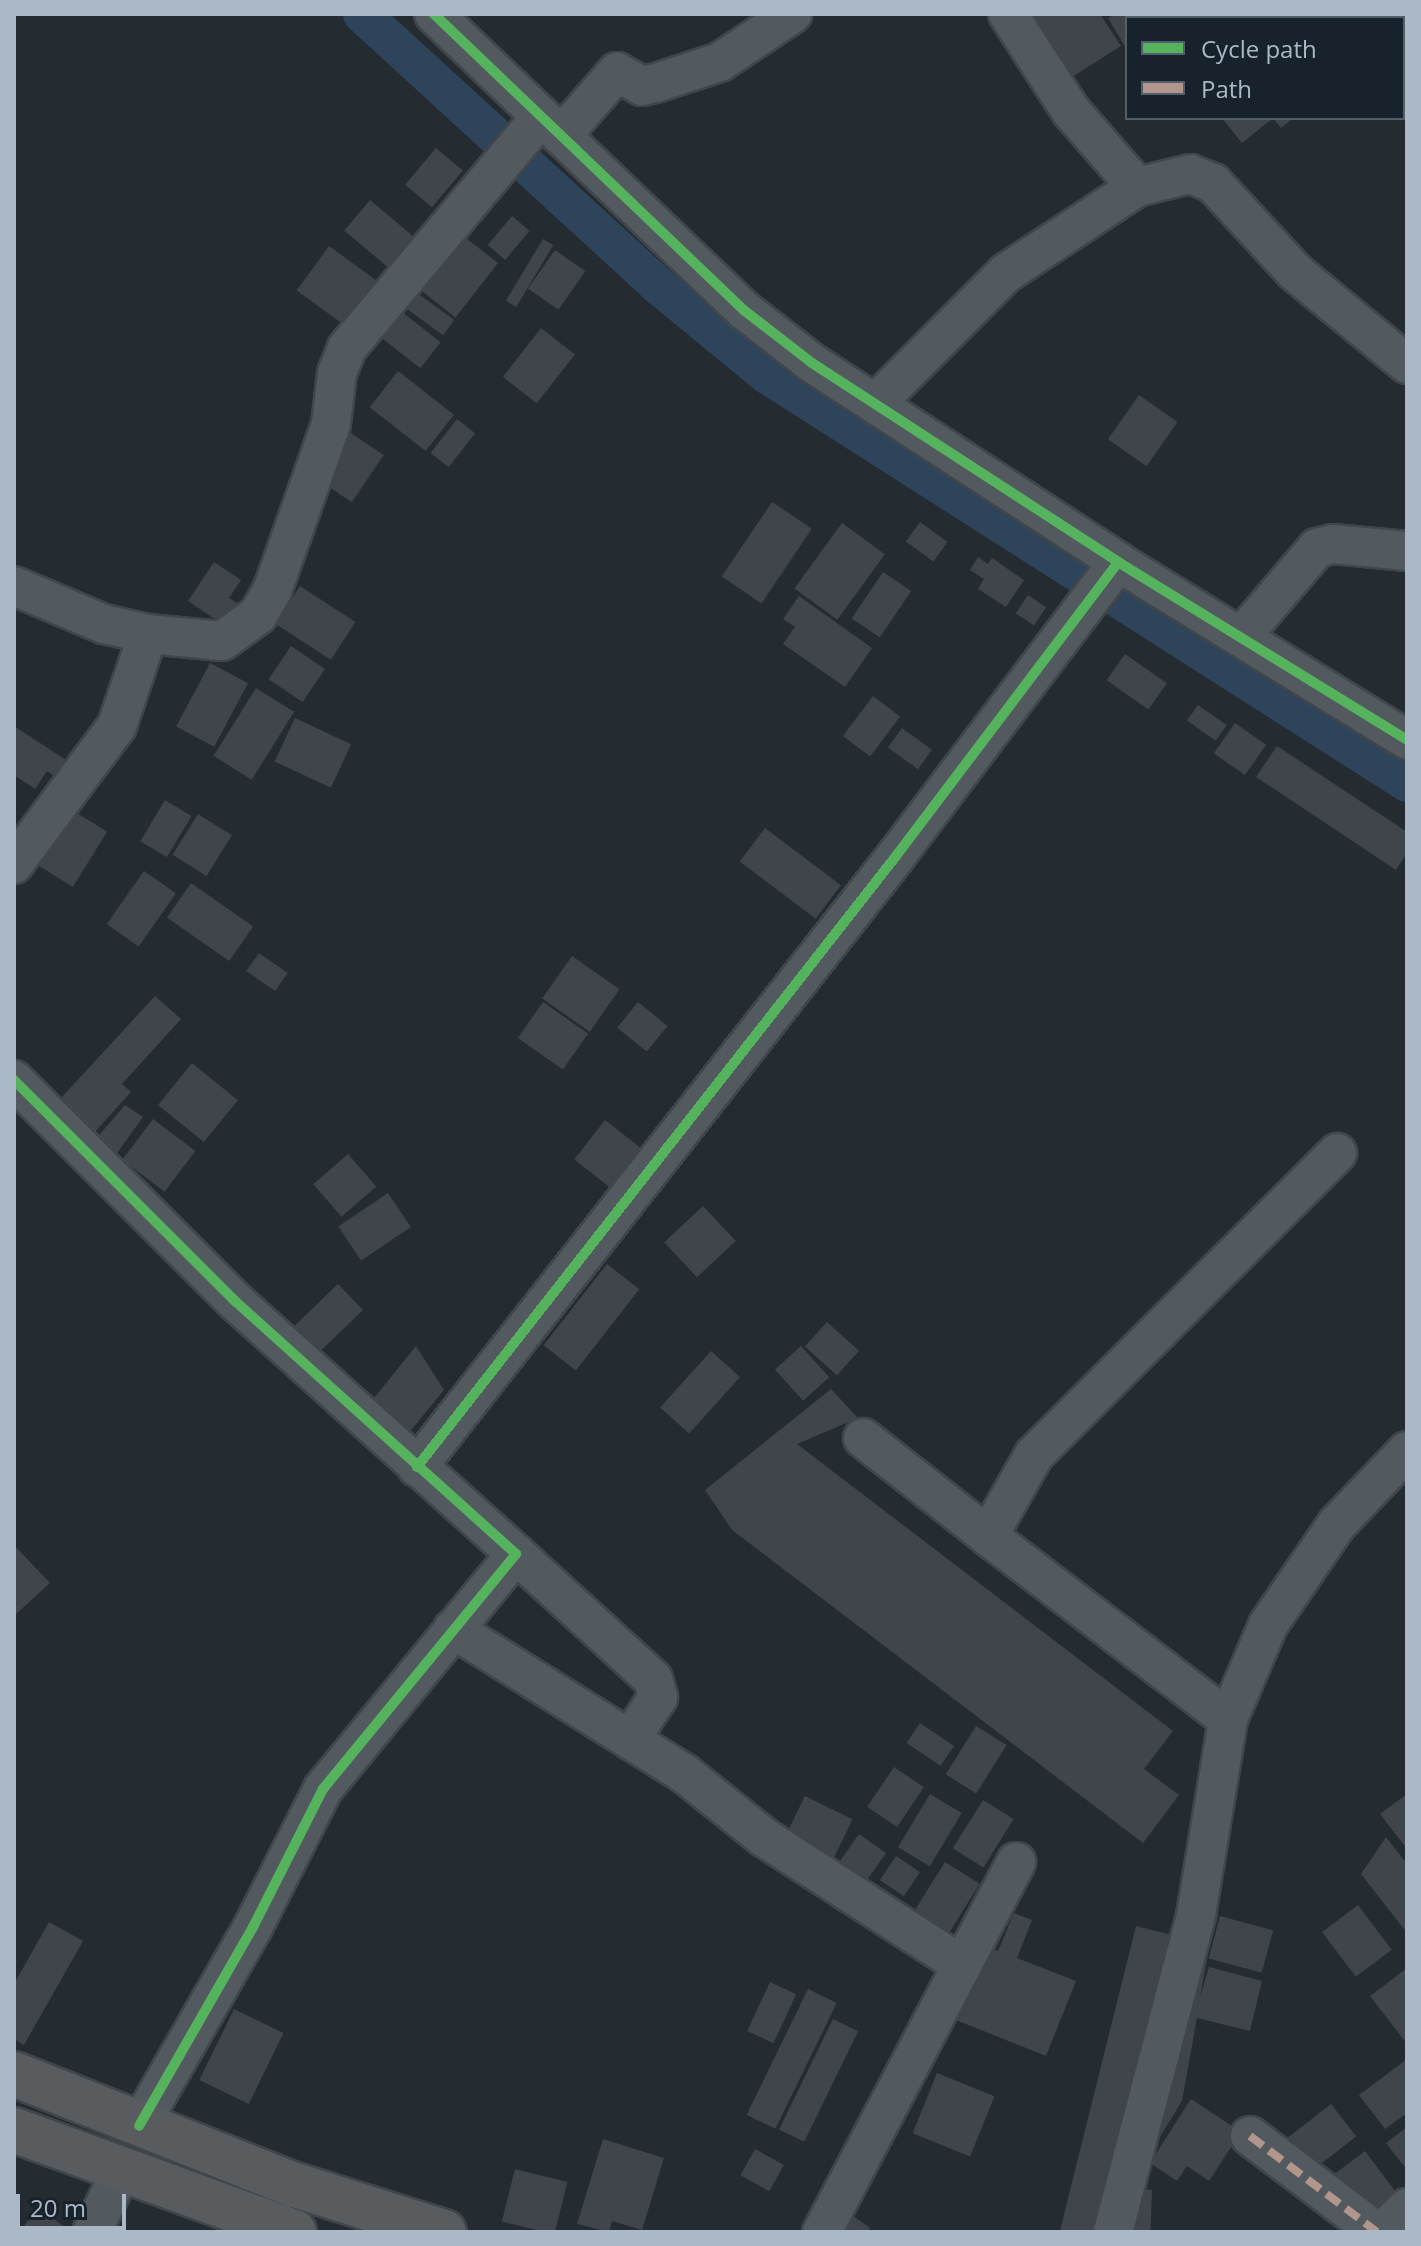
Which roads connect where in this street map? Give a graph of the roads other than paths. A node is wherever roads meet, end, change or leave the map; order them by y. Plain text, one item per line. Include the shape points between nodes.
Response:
1 (434, 14) edge
2 (792, 14) edge
3 (1008, 14) edge
4 (541, 130) junction
5 (1137, 187) junction
6 (1407, 364) edge
7 (875, 404) junction
8 (1407, 551) edge
9 (1113, 570) junction
10 (14, 586) edge
11 (148, 634) junction
12 (1241, 637) junction
13 (1407, 740) edge
14 (14, 864) edge
15 (14, 1081) edge
16 (1337, 1153) dead end
17 (863, 1438) dead end
18 (1407, 1451) edge
19 (417, 1467) junction
20 (988, 1536) junction
21 (516, 1554) junction
22 (453, 1629) junction
23 (1228, 1719) junction
24 (630, 1740) junction
25 (1016, 1862) dead end
26 (959, 1963) junction
27 (14, 2074) edge
28 (139, 2126) junction
29 (14, 2130) edge
30 (1250, 2136) dead end
31 (121, 2171) junction
32 (1407, 2208) edge
33 (92, 2232) edge
34 (294, 2232) edge
35 (444, 2232) edge
36 (822, 2232) edge
37 (1113, 2232) edge
38 (1379, 2232) edge

1 - 4 street
2 - 4 street via 720,62 642,86 617,72
3 - 5 street via 1071,111
4 - 7 street via 745,311
4 - 11 street via 489,173 347,348 337,373 331,424 258,615 222,641
5 - 6 street via 1190,174 1213,183 1286,263
5 - 7 street via 1006,273
7 - 9 street
8 - 12 street via 1333,544 1317,548
9 - 12 street
9 - 19 street
10 - 11 street via 104,624
11 - 14 street via 117,726
12 - 13 street
15 - 19 street via 235,1301
16 - 20 street via 1034,1455
17 - 20 street
18 - 23 street via 1337,1524 1268,1625
19 - 21 street
20 - 23 street
21 - 22 street
21 - 24 street via 653,1679 658,1697
22 - 24 street
22 - 28 street via 323,1789 253,1927
23 - 37 street via 1196,1915
24 - 26 street via 685,1774 765,1838
25 - 26 street
26 - 36 street
27 - 28 highway
28 - 35 highway via 295,2185
29 - 31 highway
30 - 38 street
31 - 33 street
31 - 34 highway
32 - 38 street

